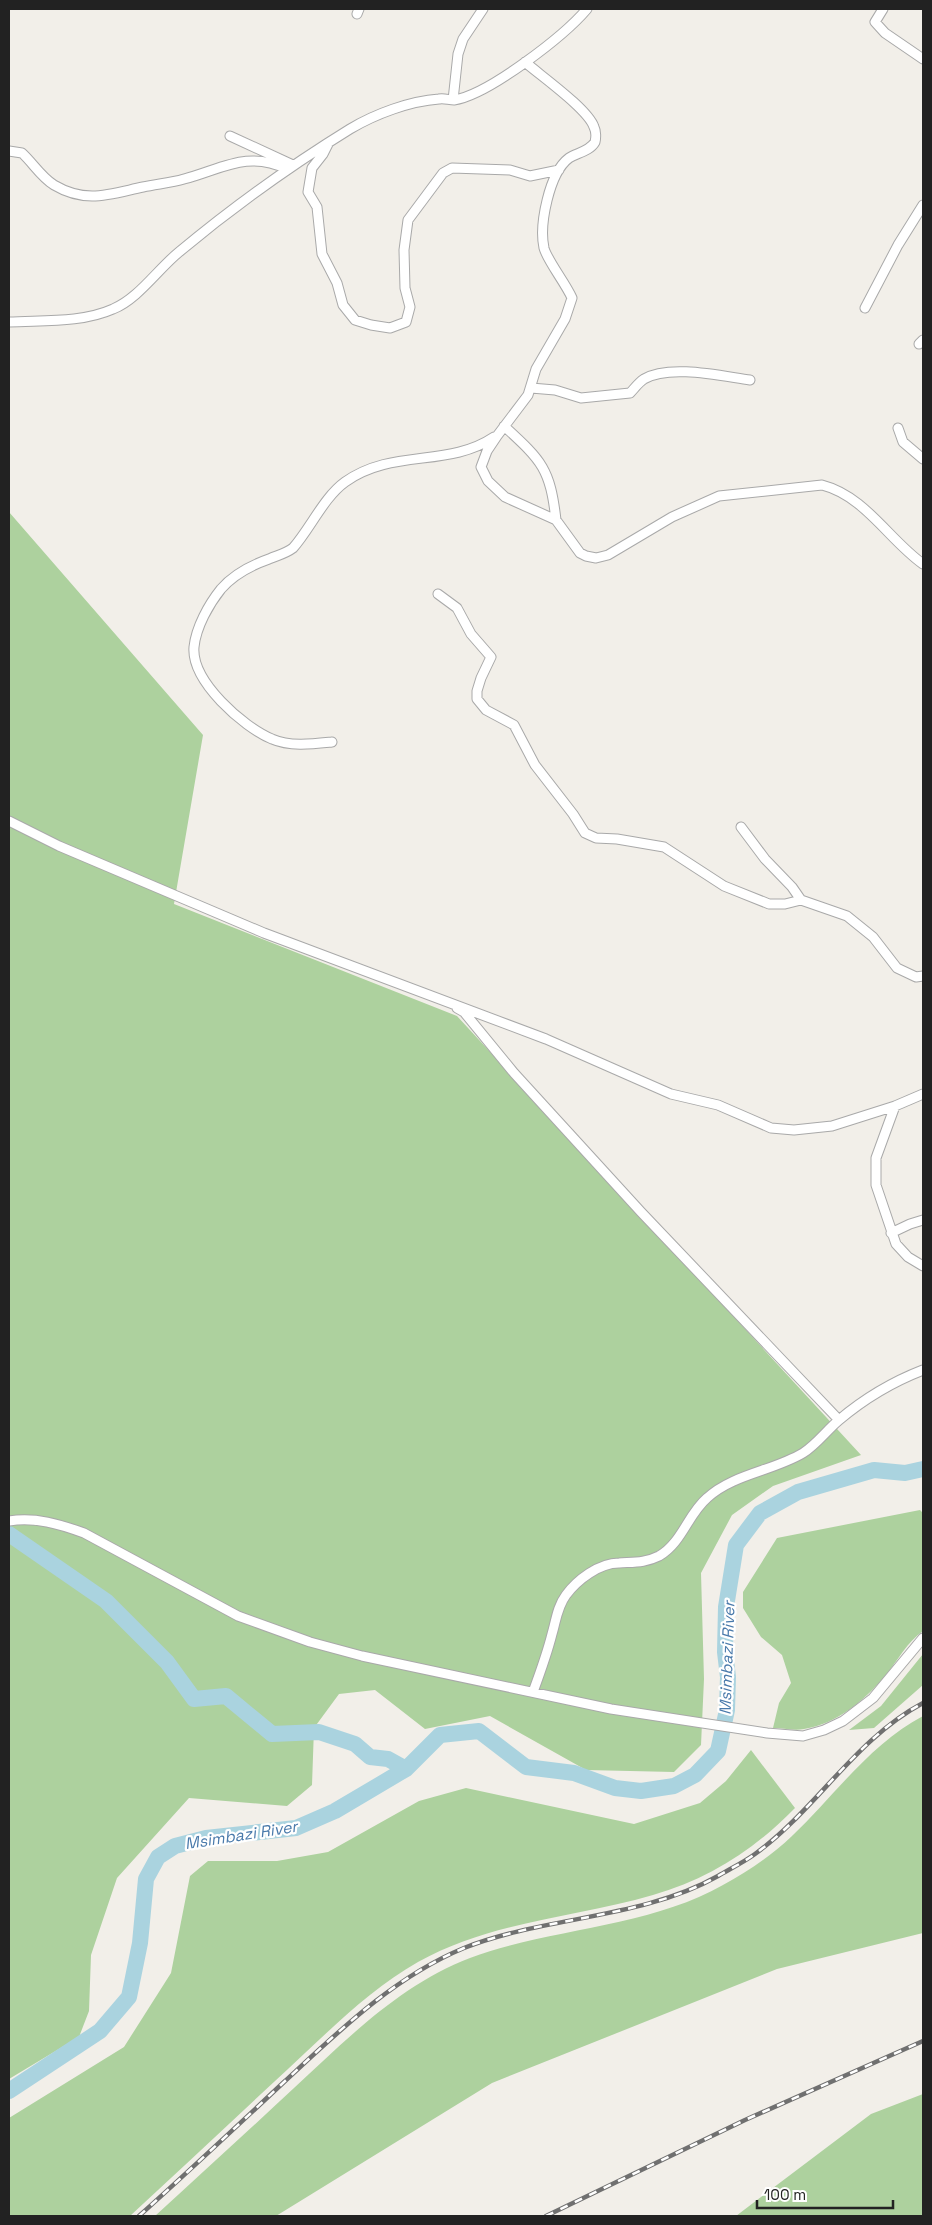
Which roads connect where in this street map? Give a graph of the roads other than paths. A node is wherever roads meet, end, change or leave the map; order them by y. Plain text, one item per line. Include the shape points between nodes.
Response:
1 (483, 9) edge
2 (587, 9) edge
3 (883, 9) edge
4 (923, 59) edge
5 (524, 62) junction
6 (453, 100) junction
7 (230, 136) dead end
8 (328, 144) junction
9 (9, 151) edge
10 (290, 167) junction
11 (559, 170) junction
12 (923, 205) edge
13 (865, 308) dead end
14 (9, 322) edge
15 (750, 380) dead end
16 (531, 388) junction
17 (504, 426) junction
18 (898, 428) dead end
19 (497, 436) junction
20 (923, 458) edge
21 (556, 520) junction
22 (923, 564) edge
23 (438, 594) dead end
24 (332, 742) dead end
25 (9, 821) edge
26 (741, 826) dead end
27 (800, 900) junction
28 (923, 976) edge
29 (454, 1006) junction
30 (923, 1094) edge
31 (895, 1106) junction
32 (923, 1220) edge
33 (891, 1233) junction
34 (923, 1266) edge
35 (923, 1370) edge
36 (839, 1420) junction
37 (10, 1521) edge
38 (923, 1638) edge
39 (533, 1692) junction

1 - 6 street via 463,39 458,54
2 - 5 street
3 - 4 street via 875,22 885,33
5 - 6 street via 479,90
5 - 11 street via 583,110 594,127 594,143 569,158
6 - 8 street via 439,98 395,108
7 - 10 street
8 - 10 street
8 - 11 street via 312,168 308,192 317,207 323,259 337,283 343,305 352,317 390,328 406,322 410,312 405,288 404,250 408,220 442,173 452,168 510,170 530,176
9 - 10 street via 22,152 55,186 89,197 183,180 236,162 267,162
10 - 14 street via 179,252 134,296 114,309 67,319
11 - 16 street via 548,191 544,248 572,298 565,319 536,369
12 - 13 street
15 - 16 street via 698,373 661,374 641,381 630,394 581,398 555,390
16 - 17 street via 522,405
17 - 19 street
17 - 21 street via 527,447 548,474
18 - 20 street via 903,442
19 - 21 street via 483,460 484,474 505,497
19 - 24 street via 464,451 390,461 360,472 342,483 293,548 255,564 229,580 211,602 194,647 198,667 215,695 237,716 272,740 292,744
21 - 22 street via 580,552 596,558 608,555 685,510 719,496 822,485 851,499
23 - 27 street via 458,608 471,634 491,657 477,691 481,706 514,725 535,765 585,833 596,838 664,847 724,886 769,904
25 - 29 street via 59,846 264,933 420,990
26 - 27 street
27 - 28 street via 847,916 873,937 897,968 916,977
29 - 31 street via 546,1039 671,1094 718,1105 771,1128 794,1130 832,1126
29 - 36 street via 464,1012 514,1073 721,1298
30 - 31 street
31 - 33 street via 874,1172
32 - 33 street
33 - 34 street via 901,1250
35 - 36 street via 876,1392
36 - 39 street via 804,1452 725,1485 708,1497 674,1544 661,1554 645,1562 604,1565 579,1582 557,1610 553,1633
37 - 39 street via 40,1520 60,1524 238,1616 310,1642
38 - 39 street via 873,1698 843,1721 804,1736 703,1724

